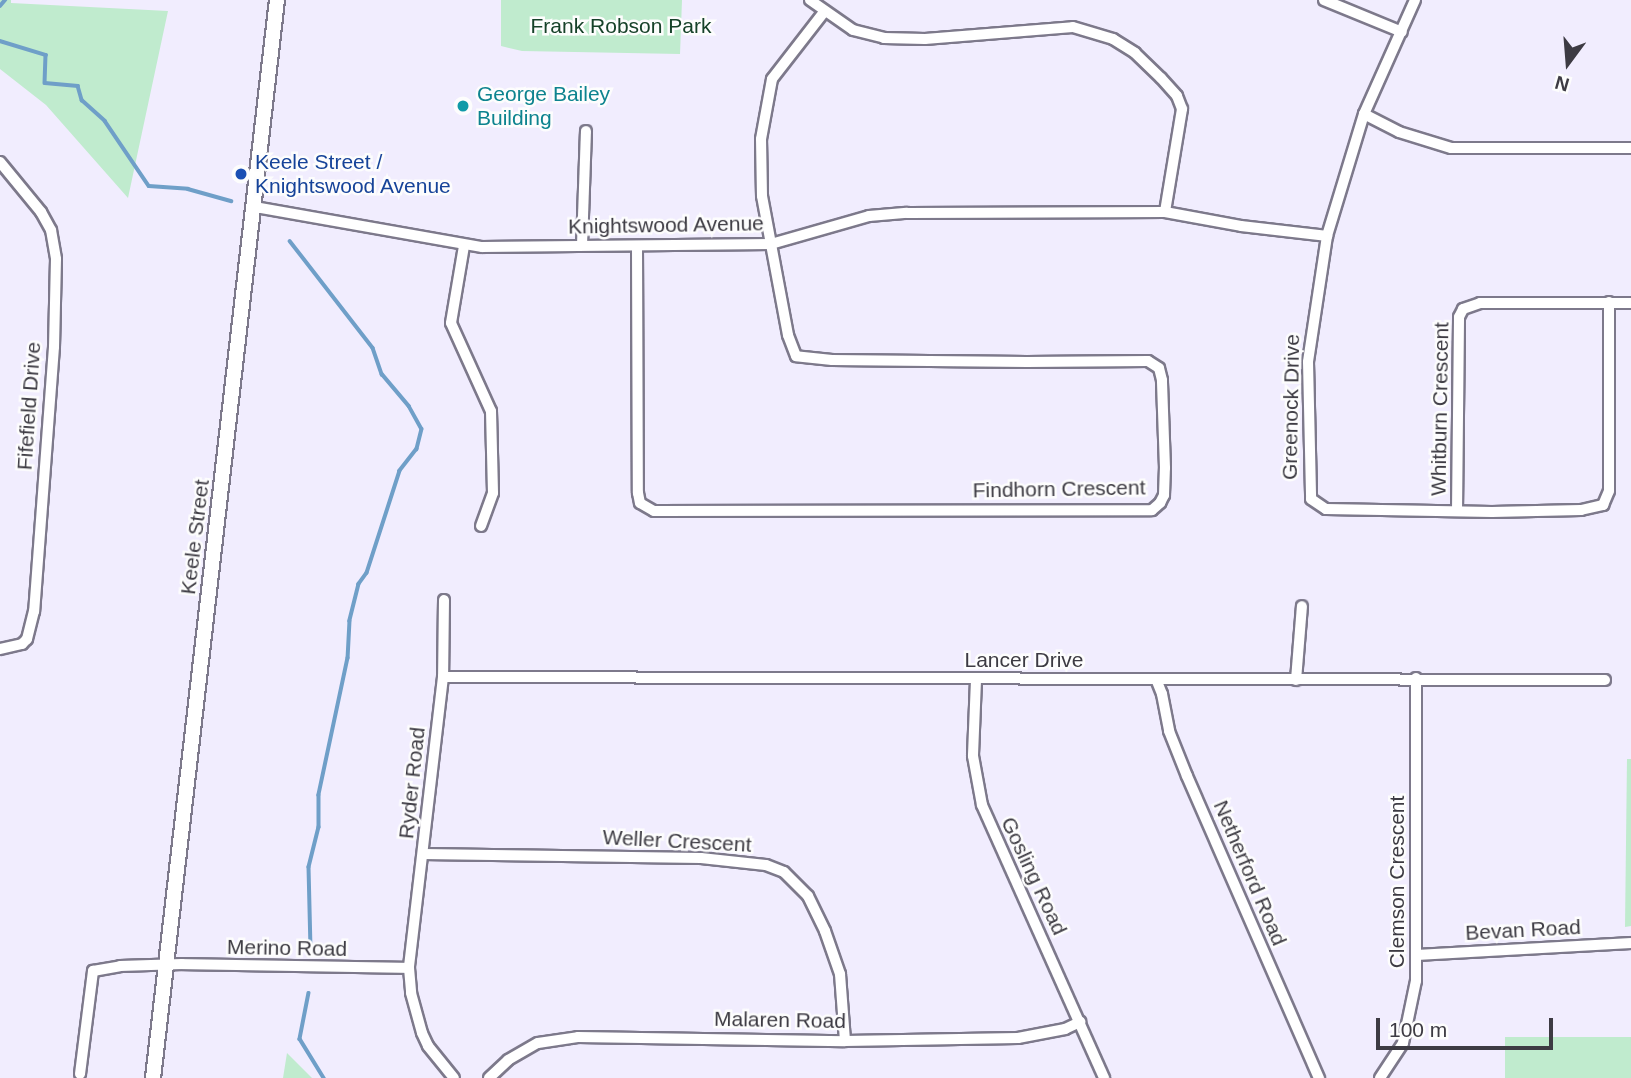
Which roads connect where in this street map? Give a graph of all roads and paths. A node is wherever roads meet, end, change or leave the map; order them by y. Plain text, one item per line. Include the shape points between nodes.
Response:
1 (278, 0) edge
2 (810, 0) edge
3 (1325, 0) edge
4 (1415, 0) edge
5 (824, 12) junction
6 (1402, 32) junction
7 (1364, 114) junction
8 (586, 131) dead end
9 (1631, 148) edge
10 (0, 162) edge
11 (256, 207) junction
12 (1166, 212) junction
13 (1326, 236) junction
14 (771, 244) junction
15 (582, 245) junction
16 (464, 246) junction
17 (637, 247) junction
18 (1609, 302) junction
19 (1631, 303) edge
20 (1457, 511) junction
21 (481, 526) dead end
22 (444, 600) dead end
23 (1302, 606) dead end
24 (0, 649) edge
25 (443, 677) junction
26 (1416, 678) junction
27 (1156, 679) junction
28 (976, 680) junction
29 (1296, 680) junction
30 (1605, 680) dead end
31 (424, 854) junction
32 (1631, 943) edge
33 (1417, 955) junction
34 (165, 967) junction
35 (409, 968) junction
36 (1080, 1022) junction
37 (845, 1041) junction
38 (80, 1074) dead end
39 (153, 1078) edge
40 (454, 1078) edge
41 (489, 1078) edge
42 (1104, 1078) edge
43 (1319, 1078) edge
44 (1380, 1078) edge

1 - 11 main road, Keele Street
2 - 5 street
3 - 6 street
4 - 6 street, Greenock Drive
5 - 12 street via 853,30 884,38 1073,27 1113,39 1161,78 1182,109
5 - 14 street via 772,79 765,107 761,175
6 - 7 street, Greenock Drive
7 - 9 street via 1399,132 1451,148
7 - 13 street, Greenock Drive
8 - 15 street
10 - 24 street, Fifefield Drive via 41,212 51,230 57,259 36,600 27,639
11 - 16 street, Knightswood Avenue
11 - 34 main road, Keele Street
12 - 13 street, Knightswood Avenue
12 - 14 street, Knightswood Avenue via 906,213 869,216
13 - 20 street, Greenock Drive via 1308,362 1311,499 1326,509
14 - 17 street, Knightswood Avenue
14 - 17 street, Findhorn Crescent via 796,356 1148,361 1159,368 1165,468 1160,503 1152,510 654,511 640,503 638,493
15 - 16 street, Knightswood Avenue
15 - 17 street, Knightswood Avenue
16 - 21 street via 451,323 491,411 493,493
18 - 19 street, Whitburn Crescent
18 - 20 street, Whitburn Crescent via 1480,303 1463,309 1459,317
18 - 20 street, Greenock Drive via 1609,491 1603,505 1581,510
22 - 25 street, Ryder Road
23 - 29 street
25 - 28 street, Lancer Drive
25 - 31 street, Ryder Road
26 - 29 street, Lancer Drive
26 - 30 street, Lancer Drive
26 - 33 street, Clemson Crescent
27 - 28 street, Lancer Drive
27 - 29 street, Lancer Drive
27 - 43 street, Netherford Road via 1169,732
28 - 36 street, Gosling Road via 973,756 982,805
31 - 35 street, Ryder Road
31 - 37 street, Weller Crescent via 701,858 766,865 784,872 808,896 825,931 840,974
32 - 33 street, Bevan Road
33 - 44 street, Clemson Crescent via 1403,1043
34 - 35 street, Merino Road
34 - 38 street, Merino Road via 93,971
34 - 39 main road, Keele Street
35 - 40 street, Ryder Road via 422,1033
36 - 37 street, Malaren Road via 1018,1038
36 - 42 street, Gosling Road
37 - 41 street, Malaren Road via 578,1037 538,1043

